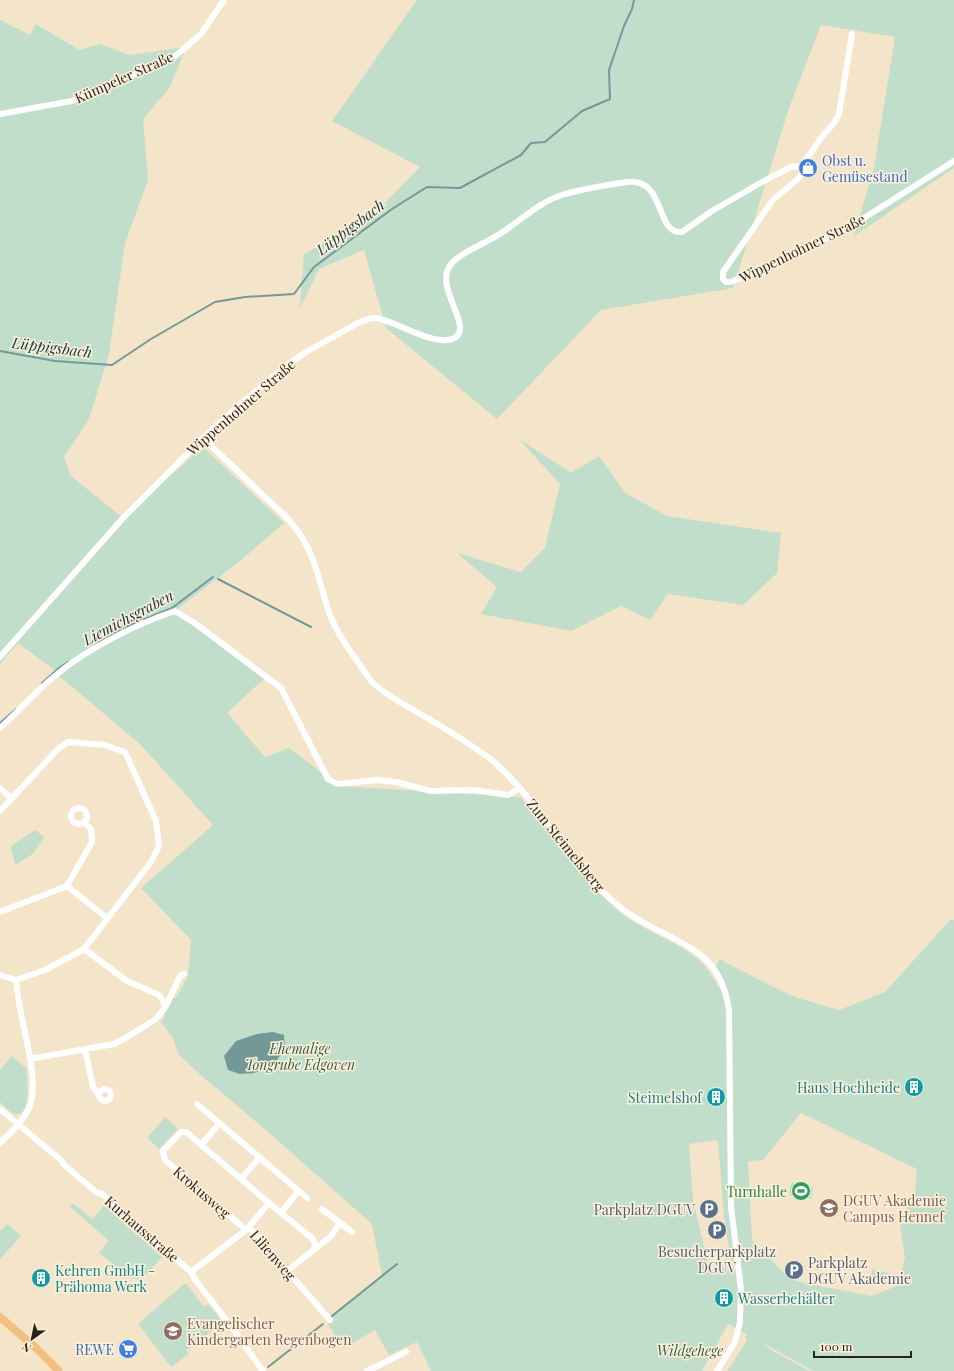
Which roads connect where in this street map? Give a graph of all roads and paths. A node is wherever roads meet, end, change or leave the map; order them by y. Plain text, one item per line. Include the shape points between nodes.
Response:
1 (224, 0) edge
2 (852, 34) dead end
3 (0, 114) edge
4 (954, 161) edge
5 (801, 167) junction
6 (203, 438) junction
7 (0, 657) edge
8 (0, 728) edge
9 (0, 788) edge
10 (520, 788) junction
11 (12, 799) junction
12 (0, 811) edge
13 (84, 822) dead end
14 (67, 886) junction
15 (0, 912) edge
16 (107, 918) junction
17 (84, 949) junction
18 (184, 974) dead end
19 (0, 975) edge
20 (16, 980) junction
21 (166, 1006) junction
22 (85, 1049) junction
23 (30, 1059) junction
24 (99, 1095) junction
25 (197, 1104) dead end
26 (0, 1109) edge
27 (18, 1124) junction
28 (219, 1124) junction
29 (0, 1143) edge
30 (201, 1144) junction
31 (259, 1158) junction
32 (241, 1179) junction
33 (298, 1192) junction
34 (307, 1198) dead end
35 (269, 1203) junction
36 (322, 1209) dead end
37 (281, 1214) junction
38 (340, 1223) junction
39 (248, 1229) junction
40 (352, 1232) dead end
41 (314, 1249) junction
42 (286, 1271) junction
43 (191, 1272) junction
44 (0, 1317) edge
45 (328, 1319) dead end
46 (406, 1352) dead end
47 (59, 1371) edge
48 (262, 1371) edge
49 (367, 1371) edge
50 (717, 1371) edge

1 - 3 street, Kümpeler Straße via 200,34 173,58 72,101
2 - 5 street via 839,114
4 - 5 street, Wippenhohner Straße via 845,230 734,282 724,281 723,272 773,200 800,177
5 - 6 street, Wippenhohner Straße via 793,166 712,211 682,232 670,229 666,225 656,198 649,189 636,183 626,182 584,190 549,201 453,262 447,271 446,283 460,324 460,331 456,337 450,340 435,339 379,319 363,321 286,366
6 - 7 street, Wippenhohner Straße via 124,517
6 - 10 street, Zum Steimelsberg via 297,530 311,556 342,640 372,682 389,696 495,762
8 - 10 street via 46,683 69,665 126,631 175,611 281,688 326,776 332,782 337,784 384,781 431,791 474,790 508,795
9 - 11 street
10 - 50 street, Zum Steimelsberg via 577,863 601,890 639,920 702,956 721,980 727,995 730,1028 731,1206 741,1290 740,1322 735,1342
11 - 12 street
11 - 16 street via 58,749 68,742 105,746 125,752 156,821 159,846 151,862
13 - 14 street via 91,829 92,842
14 - 15 street
14 - 16 street
16 - 17 street
17 - 20 street via 44,970
17 - 21 street via 127,980 159,995
18 - 21 street via 180,976
19 - 20 street
20 - 23 street
21 - 22 street via 156,1019 124,1039 114,1044
22 - 23 street
22 - 24 street via 93,1087
23 - 27 street via 34,1088 29,1110
24 - 24 street via 102,1090 108,1090 111,1094 110,1100 102,1101
25 - 28 street
26 - 27 street, Kurhausstraße
27 - 29 street
27 - 43 street, Kurhausstraße
28 - 30 street
28 - 31 street
30 - 32 street
30 - 39 street, Krokusweg via 186,1132 181,1132 163,1151 165,1160
31 - 32 street
31 - 33 street
32 - 35 street
33 - 34 street
33 - 37 street
35 - 37 street
35 - 39 street
36 - 38 street
37 - 41 street via 313,1239
38 - 40 street
38 - 41 street via 331,1236
39 - 42 street, Lilienweg
39 - 43 street, Lilienweg
41 - 42 street
42 - 45 street, Lilienweg
43 - 48 street, Kurhausstraße
44 - 47 main road
46 - 49 street

